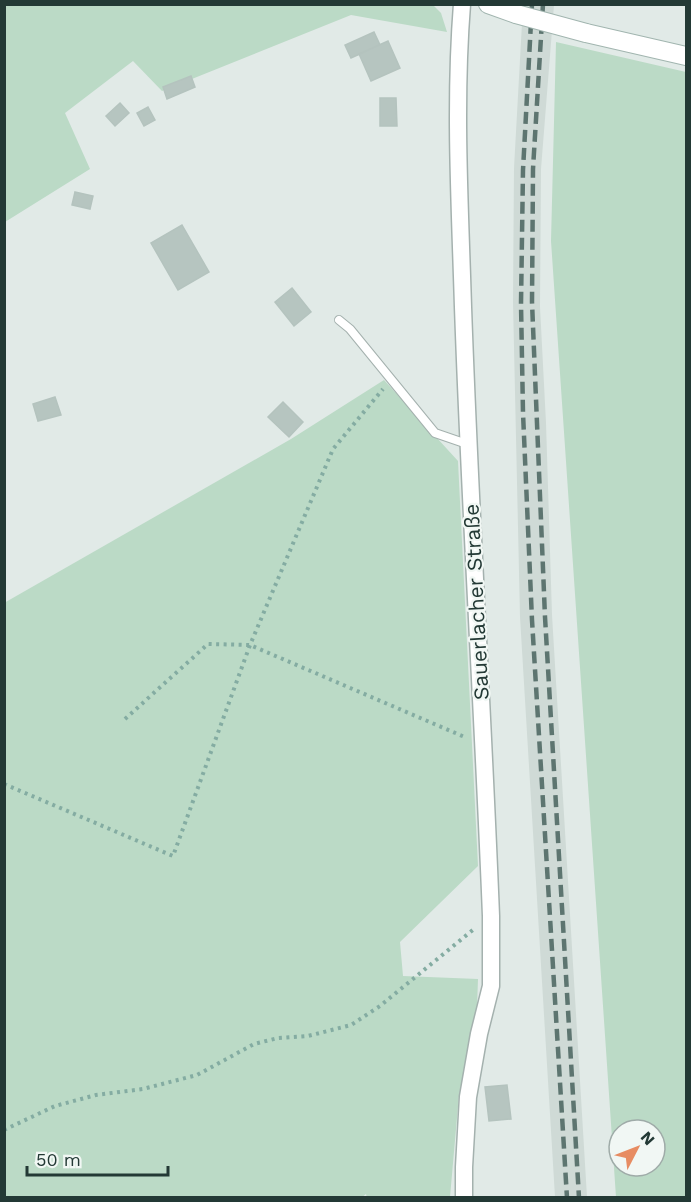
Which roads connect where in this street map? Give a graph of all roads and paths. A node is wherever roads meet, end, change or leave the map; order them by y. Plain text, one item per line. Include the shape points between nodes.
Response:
1 (462, 4) edge
2 (488, 4) edge
3 (687, 56) edge
4 (339, 320) dead end
5 (391, 379) junction
6 (467, 444) junction
7 (250, 645) junction
8 (126, 719) dead end
9 (484, 746) junction
10 (4, 784) edge
11 (491, 916) junction
12 (4, 1130) edge
13 (464, 1197) edge

1 - 6 street, Sauerlacher Straße via 459,178
2 - 3 main road, bridge via 586,33
4 - 5 lane
5 - 6 lane via 435,433
5 - 7 path via 333,449
6 - 9 street, Sauerlacher Straße
7 - 8 path via 208,644
7 - 9 path
7 - 10 path via 173,856
9 - 11 street, Sauerlacher Straße
11 - 12 path via 351,1025 254,1044 197,1075 55,1106
11 - 13 street, Sauerlacher Straße via 491,986 468,1097

